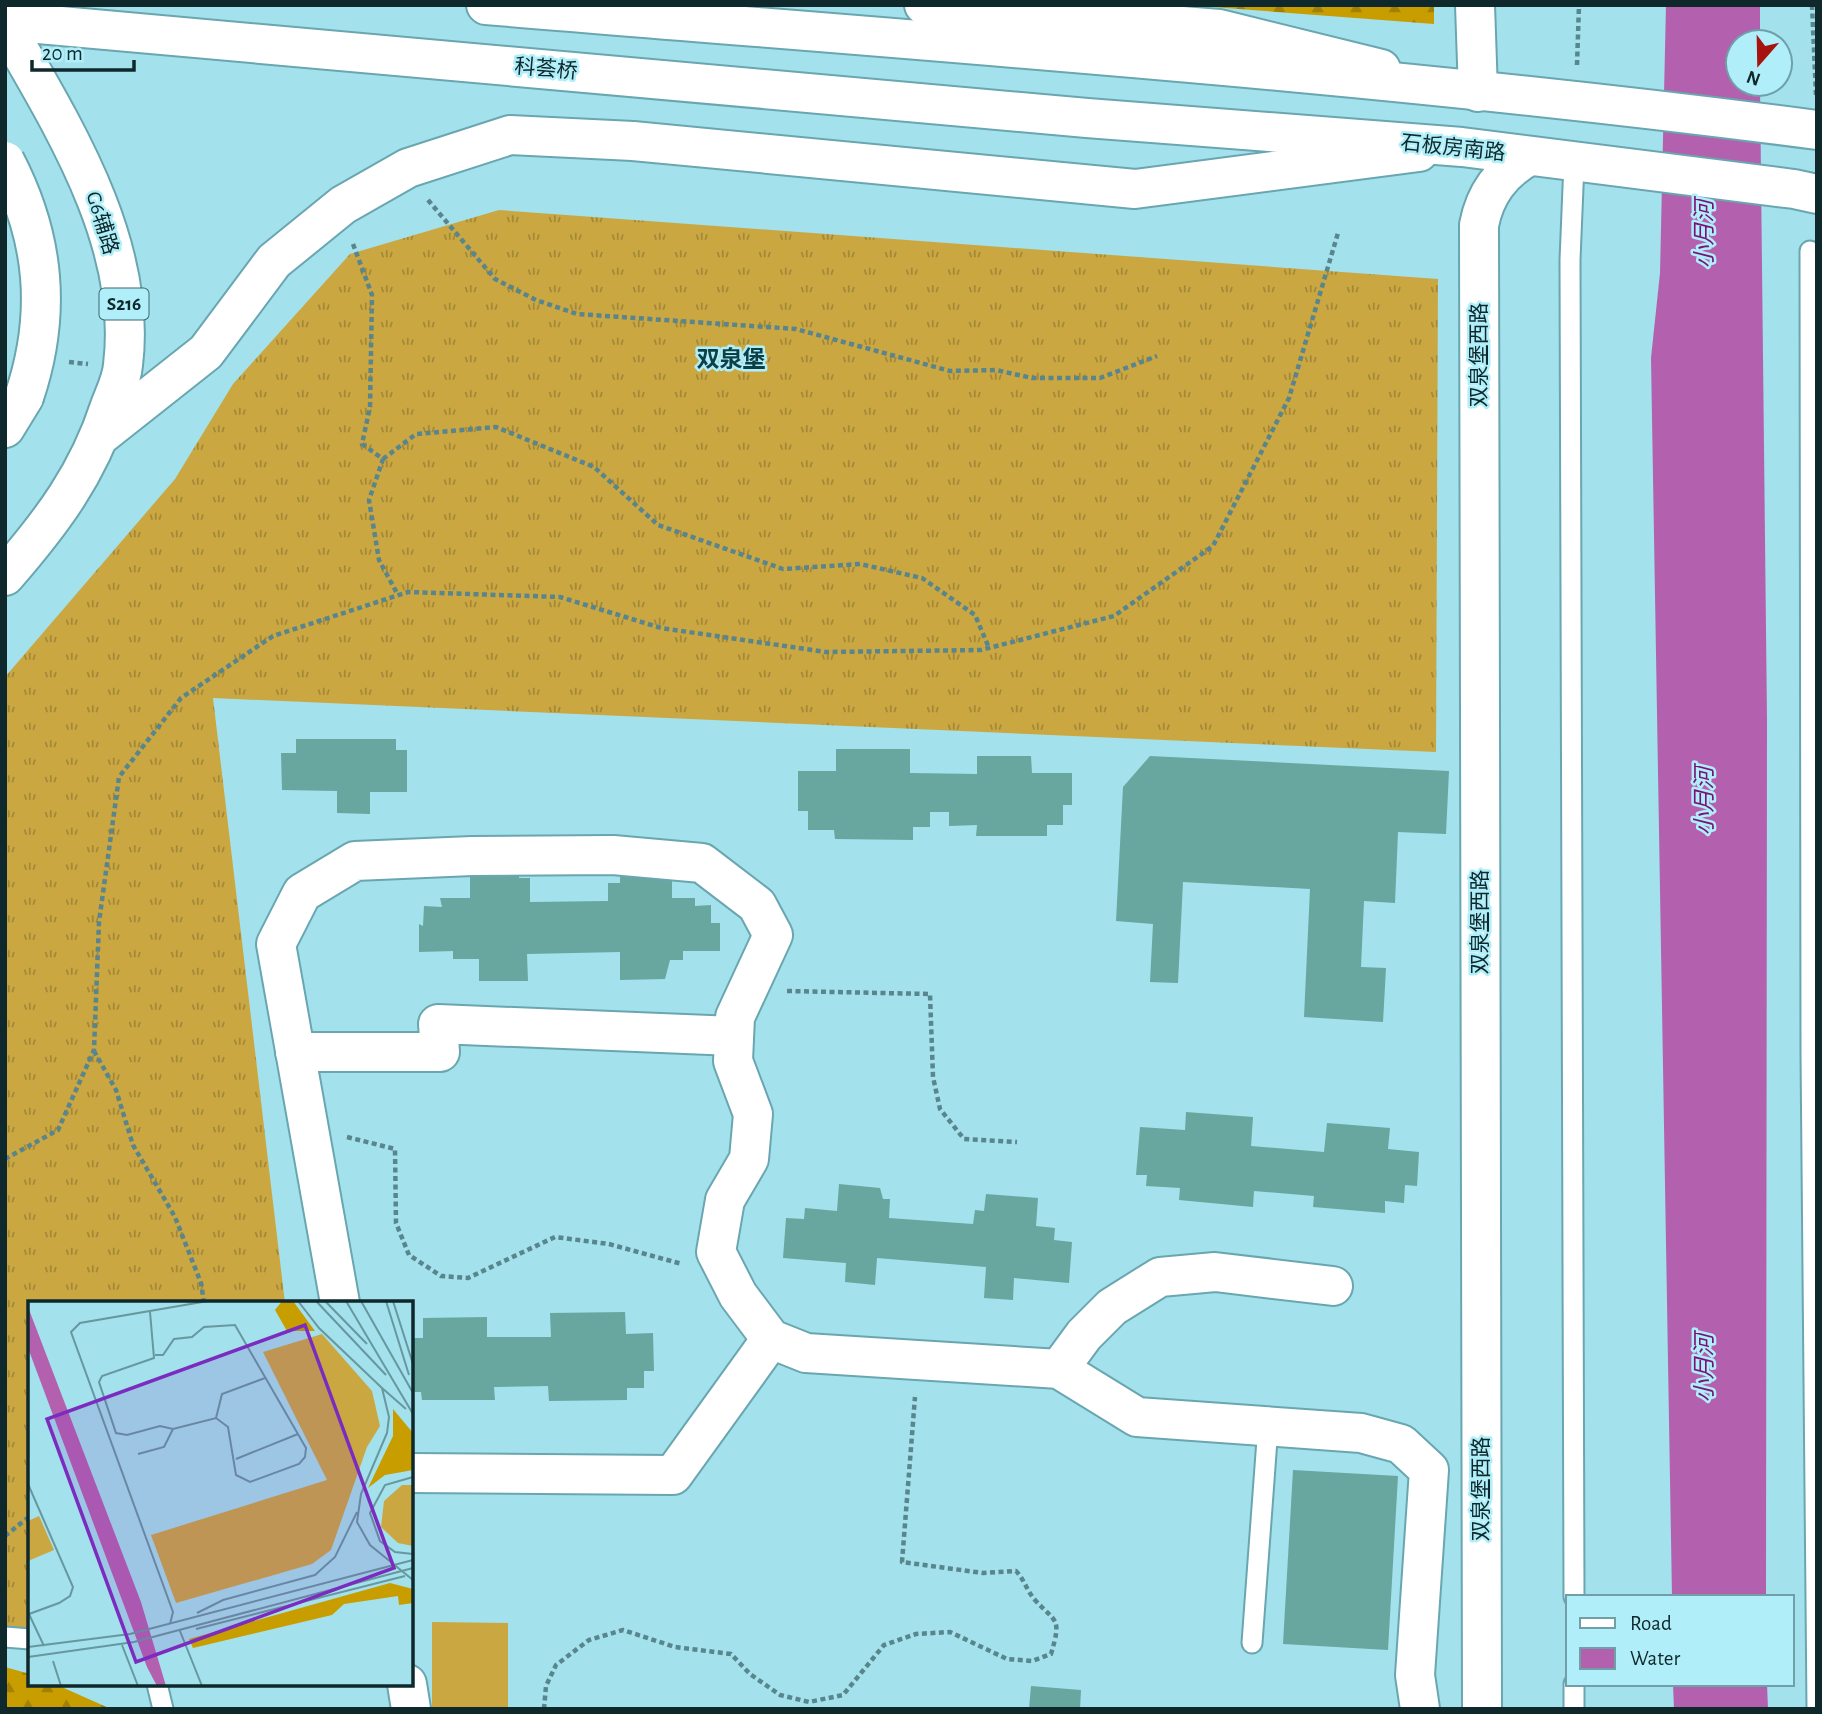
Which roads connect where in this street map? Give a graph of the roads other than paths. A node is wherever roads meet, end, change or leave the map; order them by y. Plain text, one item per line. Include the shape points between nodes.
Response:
1 (485, 5) edge
2 (924, 5) edge
3 (1475, 5) edge
4 (5, 23) edge
5 (1473, 91) junction
6 (1087, 118) joint
7 (1807, 120) edge
8 (1462, 147) junction
9 (1529, 156) junction
10 (5, 161) edge
11 (1587, 164) junction
12 (1805, 192) edge
13 (1810, 251) dead end
14 (15, 412) edge
15 (101, 435) junction
16 (5, 576) edge
17 (734, 1036) junction
18 (295, 1052) junction
19 (1334, 1286) dead end
20 (340, 1301) edge
21 (771, 1339) junction
22 (1059, 1369) junction
23 (1268, 1426) junction
24 (413, 1473) edge
25 (1574, 1595) edge
26 (5, 1637) edge
27 (28, 1639) edge
28 (1252, 1643) dead end
29 (157, 1686) edge
30 (407, 1686) edge
31 (1574, 1686) edge
32 (163, 1709) edge
33 (411, 1709) edge
34 (1420, 1709) edge
35 (1482, 1709) edge
36 (1574, 1709) edge
37 (1816, 1709) edge

1 - 5 main road
2 - 5 main road via 1219,29
3 - 5 main road
4 - 6 main road, 科荟桥
4 - 15 main road, G6辅路 / S216 via 96,195 124,303 123,367
5 - 7 main road
6 - 8 main road, 石板房南路
8 - 9 main road, 石板房南路
8 - 15 main road via 1135,190 633,141 510,135 408,168 343,205 274,261 206,352
9 - 11 main road, 石板房南路
9 - 35 main road, 双泉堡西路 via 1508,168 1483,202 1479,225
10 - 14 main road, bridge via 24,199 37,245 41,298 34,365
11 - 12 main road, 石板房南路
11 - 25 lane via 1570,260
13 - 37 lane
15 - 16 main road, G6辅路 / S216 via 66,501
17 - 18 main road via 438,1024 440,1052
17 - 18 main road via 735,1017 773,935 757,905 702,863 613,855 472,856 355,861 302,893 276,944
17 - 21 main road via 733,1061 753,1114 749,1159 725,1200 716,1252
18 - 20 main road
19 - 22 main road via 1214,1272 1160,1276 1112,1307
21 - 22 main road via 806,1353
21 - 24 main road via 673,1475
22 - 23 main road via 1137,1417
23 - 28 lane
23 - 34 main road via 1361,1433 1401,1444 1429,1469 1415,1675
26 - 27 lane
29 - 32 lane
30 - 33 main road
31 - 36 lane

